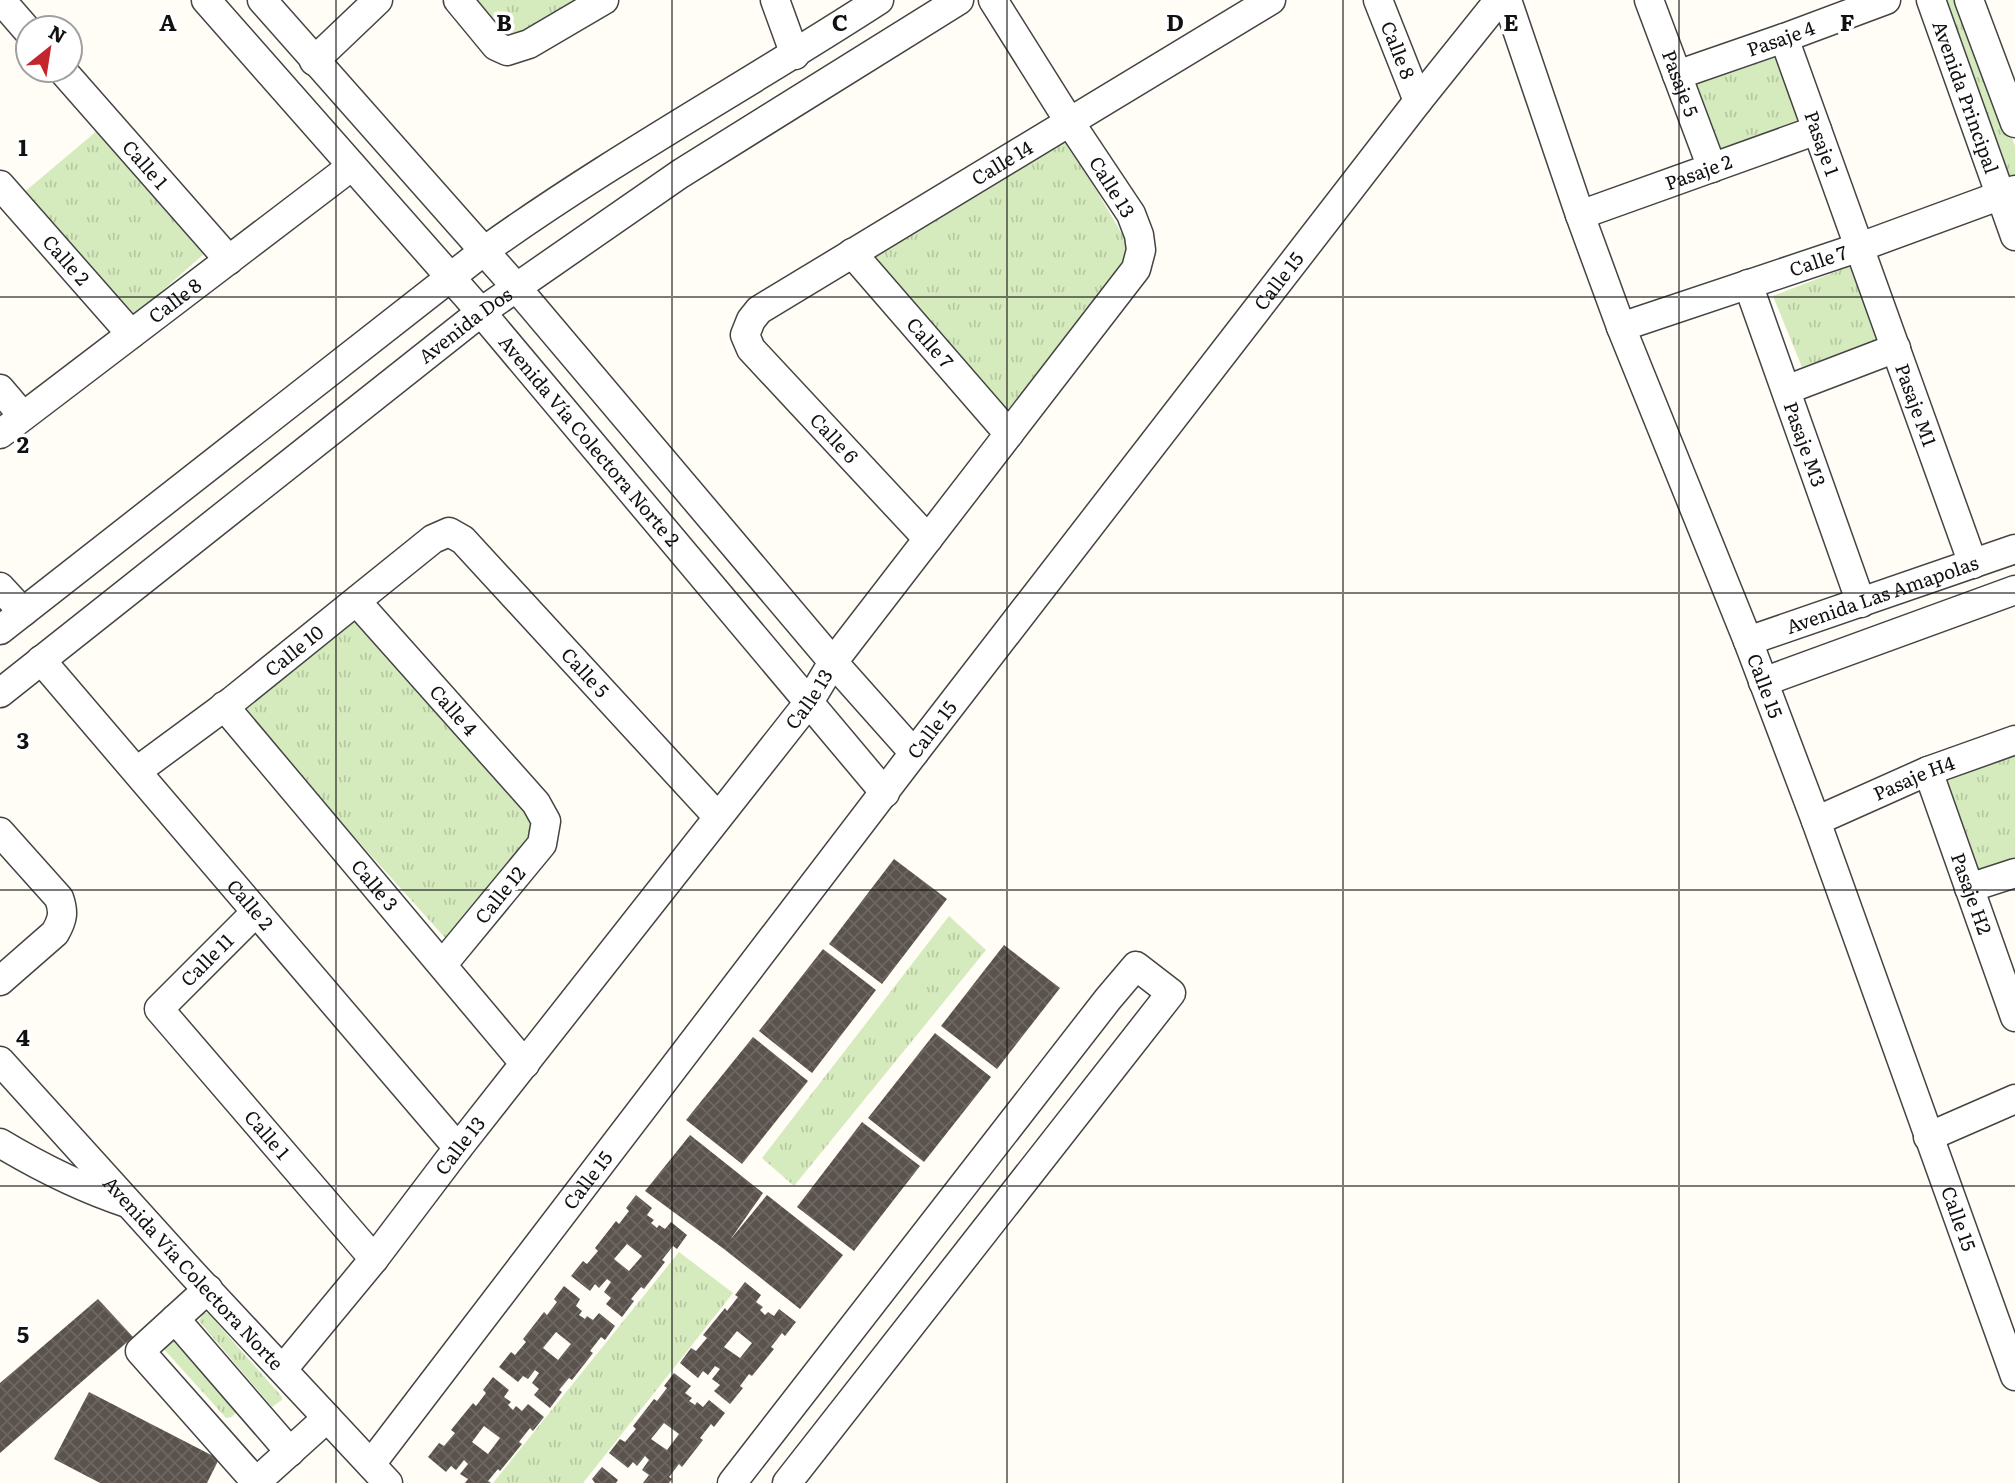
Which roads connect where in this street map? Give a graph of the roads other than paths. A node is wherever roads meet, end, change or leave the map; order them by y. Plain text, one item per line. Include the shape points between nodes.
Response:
1 (1, 0) edge
2 (206, 0) edge
3 (262, 0) edge
4 (378, 0) edge
5 (458, 0) edge
6 (604, 0) edge
7 (775, 0) edge
8 (879, 0) edge
9 (959, 0) edge
10 (993, 0) edge
11 (1271, 0) edge
12 (1378, 0) edge
13 (1499, 0) edge
14 (1507, 0) edge
15 (1649, 0) edge
16 (1886, 0) edge
17 (1931, 0) edge
18 (1969, 0) edge
19 (14, 15) edge
20 (1784, 38) junction
21 (795, 55) junction
22 (314, 61) junction
23 (1677, 75) junction
24 (74, 84) edge
25 (1418, 101) junction
26 (1069, 121) junction
27 (2015, 123) edge
28 (1817, 130) junction
29 (352, 166) junction
30 (1712, 168) junction
31 (0, 185) edge
32 (2008, 192) edge
33 (1580, 215) junction
34 (2015, 236) edge
35 (1860, 247) junction
36 (484, 251) junction
37 (852, 253) junction
38 (229, 260) junction
39 (449, 276) junction
40 (1748, 284) junction
41 (516, 287) junction
42 (481, 312) junction
43 (1621, 327) junction
44 (131, 334) junction
45 (745, 335) joint
46 (1896, 348) junction
47 (0, 389) edge
48 (1786, 390) junction
49 (23, 416) junction
50 (0, 434) edge
51 (1009, 435) junction
52 (449, 532) joint
53 (928, 539) junction
54 (2015, 550) edge
55 (1973, 564) junction
56 (0, 587) edge
57 (2015, 590) edge
58 (357, 602) junction
59 (1861, 603) junction
60 (23, 612) junction
61 (0, 630) edge
62 (1748, 641) junction
63 (41, 660) junction
64 (833, 662) junction
65 (1763, 682) junction
66 (0, 693) edge
67 (809, 702) junction
68 (224, 706) junction
69 (2015, 740) edge
70 (914, 753) junction
71 (137, 771) junction
72 (1928, 771) junction
73 (885, 793) junction
74 (718, 817) junction
75 (546, 821) joint
76 (1816, 821) junction
77 (0, 832) edge
78 (2015, 873) edge
79 (1969, 888) junction
80 (256, 912) junction
81 (443, 964) junction
82 (0, 981) edge
83 (1108, 999) junction
84 (159, 1009) joint
85 (2015, 1017) edge
86 (1144, 1027) junction
87 (0, 1060) edge
88 (524, 1064) junction
89 (2015, 1099) edge
90 (1928, 1136) junction
91 (0, 1143) edge
92 (458, 1148) junction
93 (131, 1205) junction
94 (374, 1259) junction
95 (208, 1289) junction
96 (175, 1319) junction
97 (2013, 1367) edge
98 (283, 1369) junction
99 (327, 1418) junction
100 (290, 1452) junction
101 (379, 1474) edge
102 (255, 1483) edge
103 (732, 1483) edge
104 (787, 1483) edge

1 - 19 street
2 - 29 street, Avenida Vía Colectora Norte 2
3 - 22 street
4 - 22 street
5 - 6 street via 496,46 507,51 529,44
7 - 21 street
8 - 21 street
9 - 41 street, Avenida Dos via 680,174
10 - 26 street, Calle 13
11 - 26 street, Calle 14
12 - 25 street, Calle 8
13 - 25 street, Calle 15
14 - 33 street, Calle 15
15 - 23 street, Pasaje 5
16 - 20 street, Pasaje 4
17 - 32 street, Avenida Principal
18 - 27 street, Avenida Principal
20 - 23 street, Pasaje 4
20 - 28 street, Pasaje 1
21 - 36 street via 548,205
22 - 36 street
23 - 30 street, Pasaje 5
24 - 38 street, Calle 1
25 - 70 street, Calle 15
26 - 37 street, Calle 14
26 - 51 street, Calle 13 via 1132,214 1140,250 1136,268
28 - 30 street, Pasaje 2
28 - 35 street, Pasaje 1
29 - 38 street, Calle 8
29 - 39 street, Avenida Vía Colectora Norte 2
30 - 33 street, Pasaje 2
31 - 44 street, Calle 2
32 - 34 street, Avenida Principal
32 - 35 street, Calle 7
33 - 43 street, Calle 15
35 - 40 street, Calle 7
35 - 46 street, Pasaje M1
36 - 39 street
36 - 41 street
37 - 45 street, Calle 14 via 759,310
37 - 51 street, Calle 7
38 - 44 street, Calle 8
39 - 42 street, Avenida Vía Colectora Norte 2
39 - 60 street
40 - 43 street, Calle 7
40 - 48 street, Pasaje M3
41 - 42 street, Avenida Dos
41 - 64 street
42 - 63 street, Avenida Dos
42 - 67 street, Avenida Vía Colectora Norte 2
43 - 62 street, Calle 15
44 - 49 street, Calle 8
45 - 53 street, Calle 6 via 751,349
46 - 48 street
46 - 55 street, Pasaje M1
47 - 49 street
48 - 59 street, Pasaje M3
49 - 50 street, Calle 8
51 - 53 street, Calle 13
52 - 58 street, Calle 10
52 - 74 street, Calle 5 via 463,540
53 - 64 street, Calle 13
54 - 55 street, Avenida Las Amapolas
55 - 59 street, Avenida Las Amapolas
56 - 60 street
57 - 65 street, Avenida Las Amapolas
58 - 68 street, Calle 10
58 - 75 street, Calle 4 via 536,803
59 - 62 street, Avenida Las Amapolas
60 - 61 street
62 - 65 street, Calle 15
63 - 66 street, Avenida Dos
63 - 71 street, Calle 2
64 - 67 street, Calle 13
64 - 70 street
65 - 76 street, Calle 15
67 - 73 street, Avenida Vía Colectora Norte 2
67 - 74 street, Calle 13
68 - 71 street, Calle 10
68 - 81 street, Calle 3
69 - 72 street, Pasaje H4
70 - 73 street, Calle 15
71 - 80 street, Calle 2
72 - 76 street, Pasaje H4
72 - 79 street, Pasaje H2
73 - 101 street, Calle 15
74 - 88 street, Calle 13
75 - 81 street, Calle 12 via 542,844
76 - 90 street, Calle 15
77 - 82 street via 59,898 64,911 55,933
78 - 79 street
79 - 85 street, Pasaje H2
80 - 84 street, Calle 11
80 - 92 street, Calle 2
81 - 88 street, Calle 3
83 - 86 street
83 - 86 street via 1136,966 1171,993
83 - 103 street
84 - 94 street, Calle 1
86 - 104 street
87 - 93 street, Avenida Vía Colectora Norte
88 - 92 street, Calle 13
89 - 90 street
90 - 97 street, Calle 15
91 - 93 street via 95,1193
92 - 94 street, Calle 13
93 - 95 street, Avenida Vía Colectora Norte
94 - 98 street, Calle 13
95 - 96 street
95 - 98 street, Avenida Vía Colectora Norte
96 - 100 street
96 - 102 street via 140,1351
98 - 99 street, Avenida Vía Colectora Norte
99 - 100 street
99 - 101 street, Avenida Vía Colectora Norte
100 - 102 street

